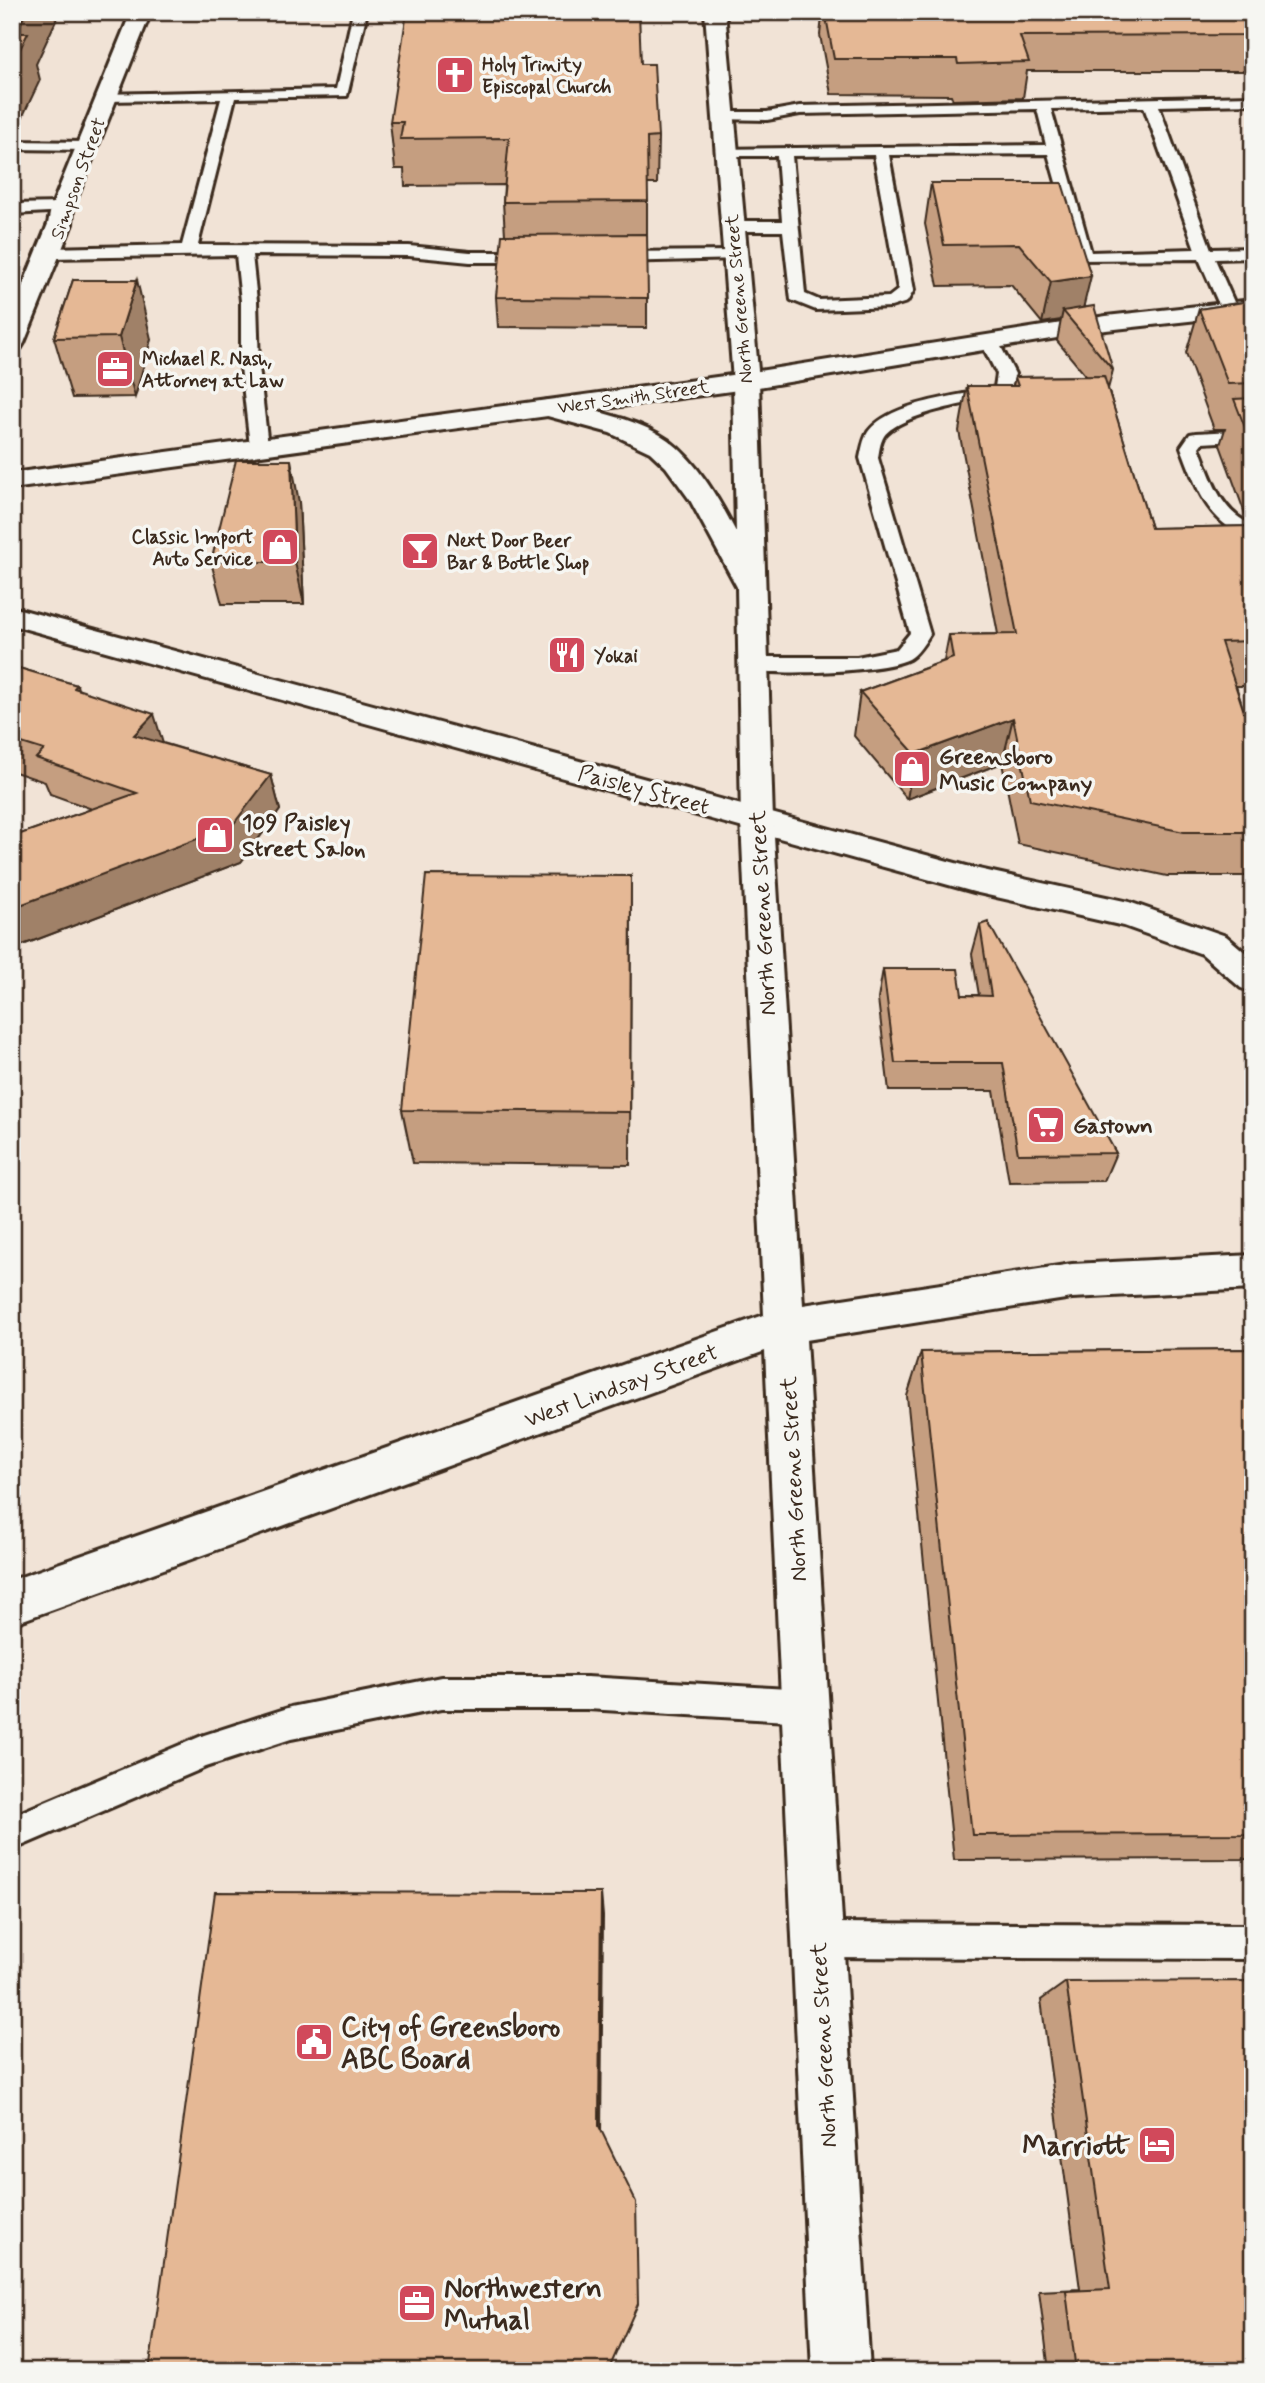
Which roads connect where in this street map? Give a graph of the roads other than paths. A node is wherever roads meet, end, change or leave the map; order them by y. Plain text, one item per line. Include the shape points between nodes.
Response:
1 (141, 12) edge
2 (360, 12) edge
3 (715, 12) edge
4 (229, 94) junction
5 (107, 97) junction
6 (1249, 100) edge
7 (1150, 102) junction
8 (1043, 106) junction
9 (1253, 115) edge
10 (723, 116) junction
11 (12, 145) edge
12 (88, 146) junction
13 (1055, 149) junction
14 (881, 150) junction
15 (784, 151) junction
16 (726, 152) junction
17 (62, 208) junction
18 (12, 209) edge
19 (733, 226) junction
20 (791, 226) junction
21 (189, 251) junction
22 (244, 251) junction
23 (49, 253) junction
24 (1253, 253) edge
25 (1205, 254) junction
26 (737, 256) junction
27 (552, 257) edge
28 (592, 257) edge
29 (1241, 308) edge
30 (17, 313) edge
31 (12, 342) edge
32 (990, 344) junction
33 (746, 381) junction
34 (549, 408) junction
35 (1253, 435) edge
36 (259, 446) junction
37 (12, 481) edge
38 (1253, 532) edge
39 (751, 587) junction
40 (12, 616) edge
41 (753, 664) junction
42 (757, 820) junction
43 (1253, 979) edge
44 (1253, 1272) edge
45 (784, 1326) junction
46 (12, 1602) edge
47 (805, 1706) junction
48 (12, 1833) edge
49 (817, 1940) junction
50 (1253, 1941) edge
51 (841, 2371) edge

1 - 5 street, Simpson Street
2 - 4 lane via 342,93
3 - 10 street, North Greene Street
4 - 5 lane
4 - 21 lane
5 - 12 street, Simpson Street
6 - 7 lane
6 - 9 lane
7 - 8 lane
7 - 25 lane
8 - 10 lane via 800,110
8 - 13 lane
10 - 16 street, North Greene Street
11 - 12 lane
12 - 17 street, Simpson Street
13 - 14 lane
13 - 25 lane via 1084,257
14 - 15 lane
14 - 20 lane via 906,290 901,298 891,302 806,302 797,296
15 - 16 lane
15 - 20 lane
16 - 19 street, North Greene Street
17 - 18 lane
17 - 23 street, Simpson Street
19 - 20 lane
19 - 26 street, North Greene Street
21 - 22 lane
21 - 23 lane
22 - 27 lane
22 - 36 lane
23 - 30 street, Simpson Street
24 - 25 lane
25 - 29 lane
26 - 28 lane
26 - 33 street, North Greene Street
29 - 32 street, West Smith Street via 1106,323
30 - 31 street, Simpson Street
32 - 33 street, West Smith Street
32 - 41 lane via 1006,374 1003,390 905,414 876,433 869,458 920,634 904,654 857,664
33 - 34 street, West Smith Street
33 - 39 street, North Greene Street
34 - 36 street, West Smith Street
34 - 39 street, North Greene Street via 644,436 671,454 690,477
35 - 38 lane via 1196,438 1190,447 1214,508
36 - 37 street, West Smith Street
39 - 41 street, North Greene Street
40 - 42 street, Paisley Street
41 - 42 street, North Greene Street
42 - 43 street, Paisley Street via 974,880 1129,915 1214,945
42 - 45 street, North Greene Street
44 - 45 street, West Lindsay Street via 1072,1282
45 - 46 street, West Lindsay Street
45 - 47 street, North Greene Street
47 - 48 lane via 587,1693 441,1693 279,1727 204,1751
47 - 49 street, North Greene Street
49 - 50 lane
49 - 51 street, North Greene Street

